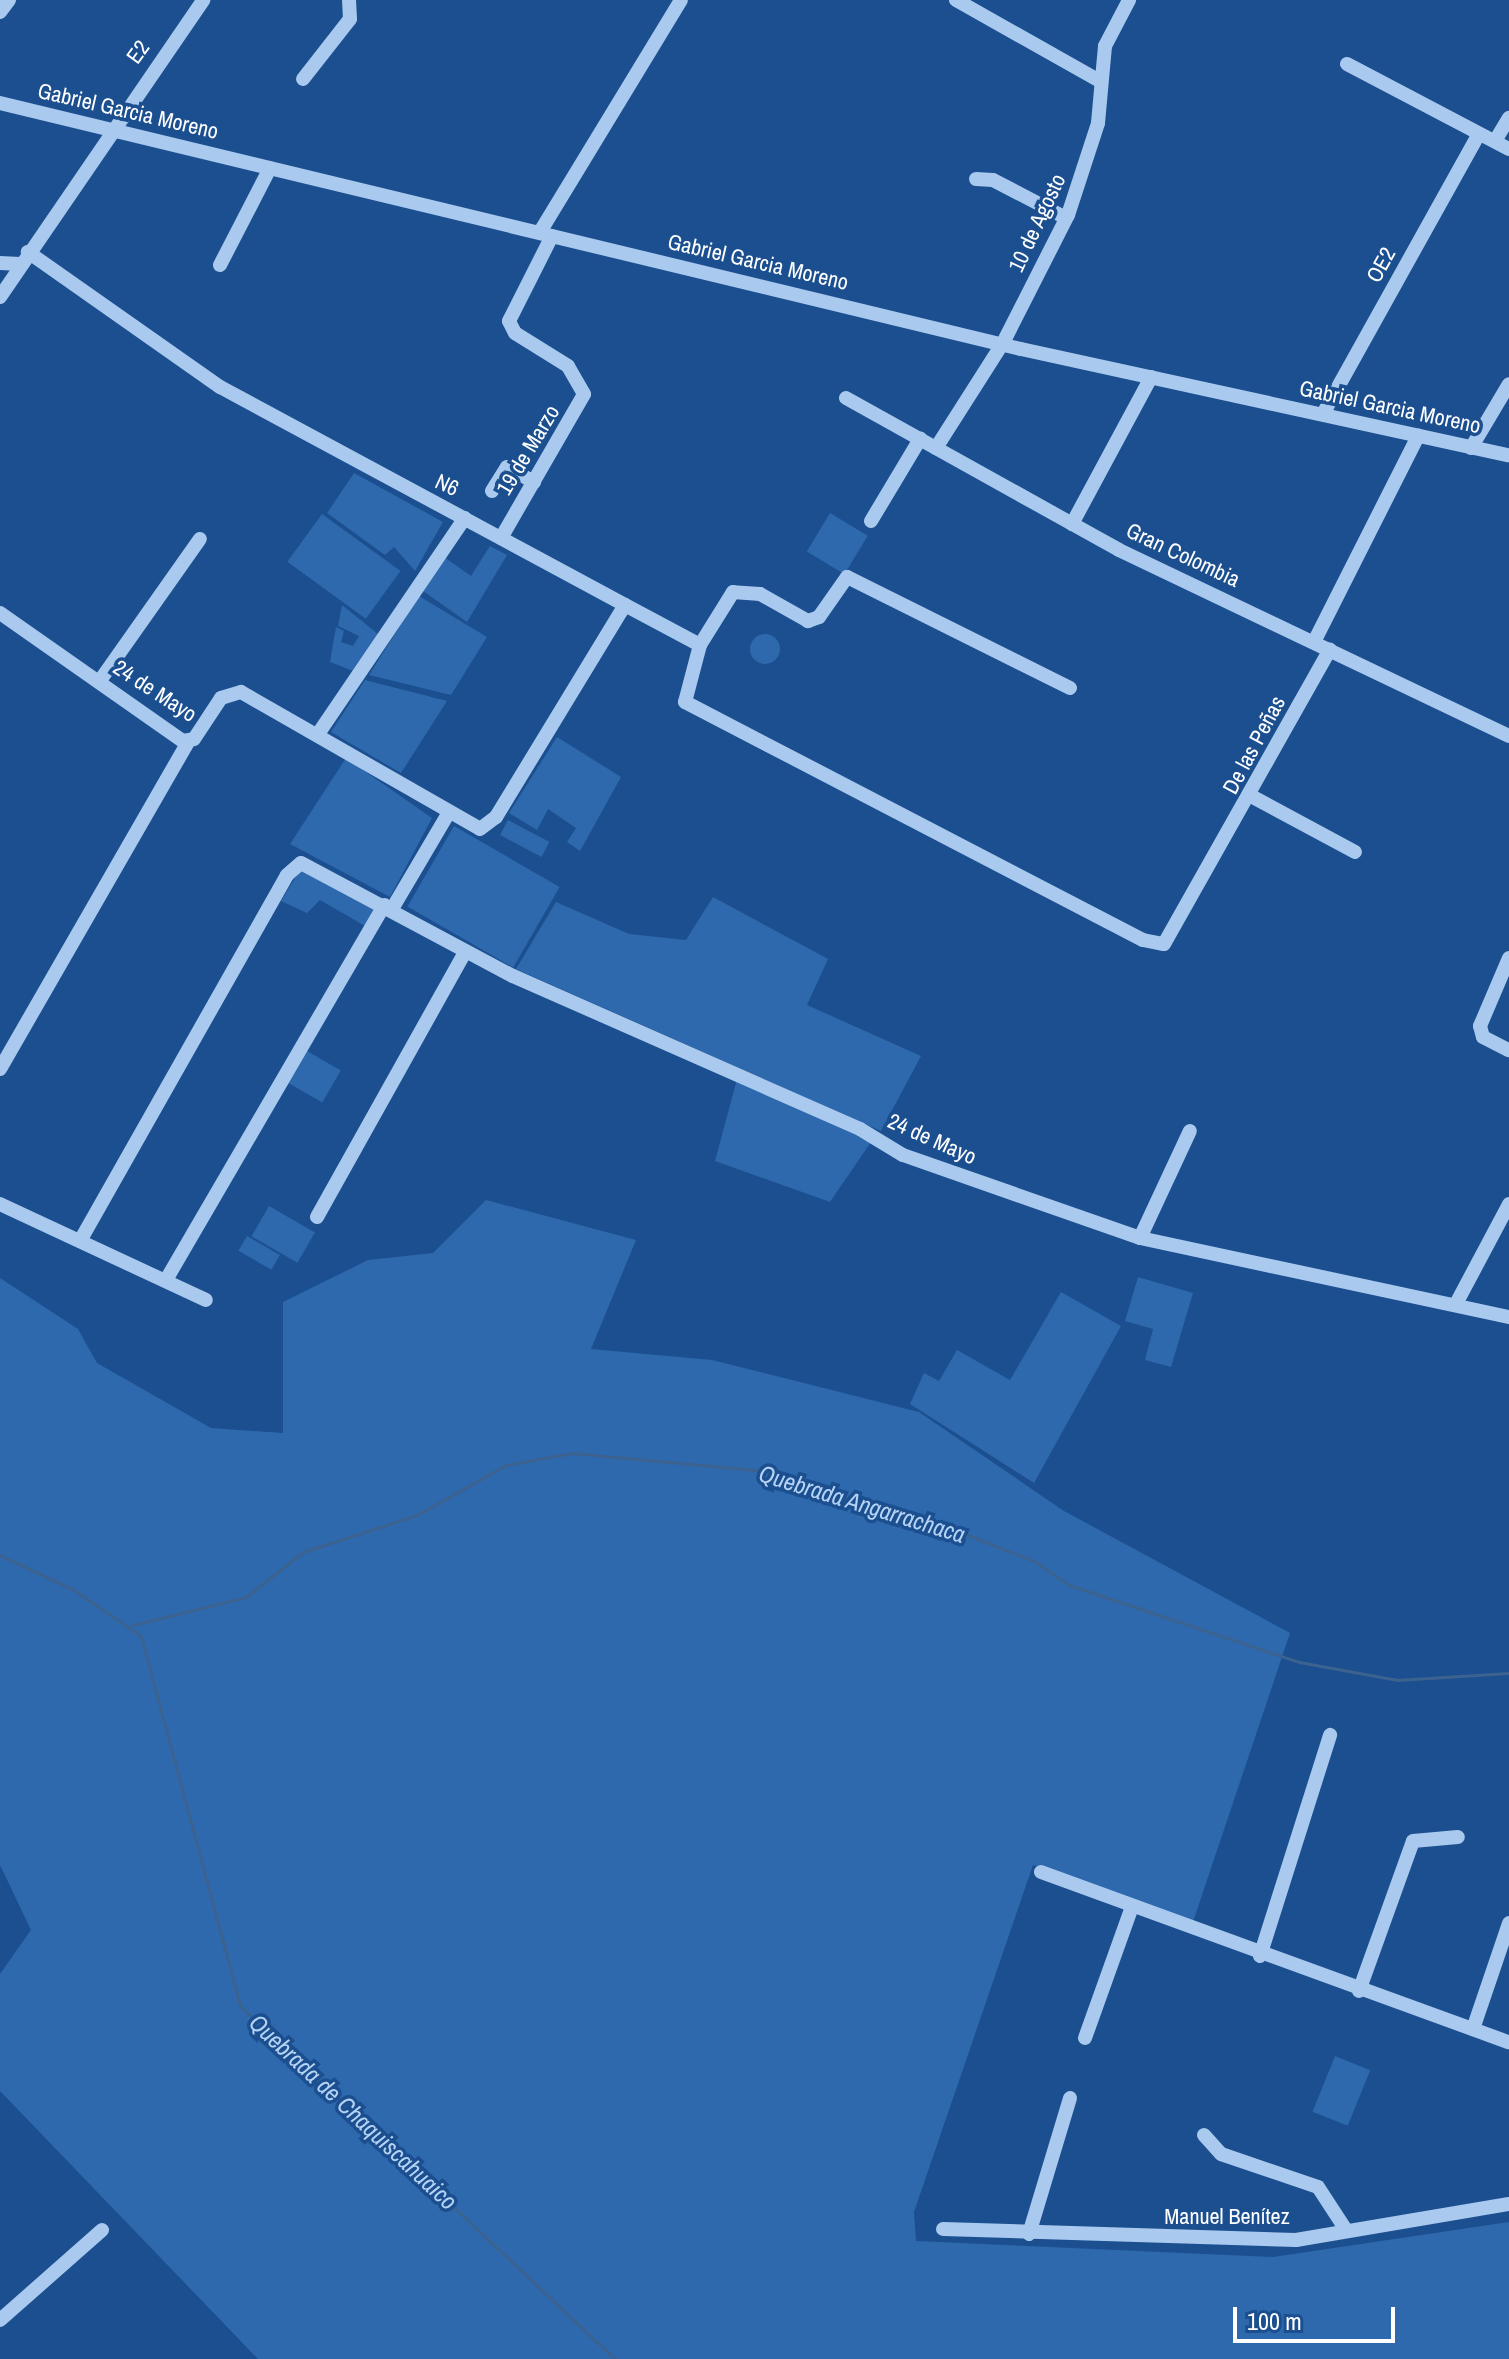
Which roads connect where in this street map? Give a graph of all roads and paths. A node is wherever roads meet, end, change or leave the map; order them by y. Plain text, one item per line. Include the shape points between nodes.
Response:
1 (9, 0) edge
2 (203, 0) edge
3 (349, 0) edge
4 (681, 0) edge
5 (956, 0) edge
6 (1129, 0) edge
7 (0, 12) edge
8 (1347, 64) dead end
9 (303, 79) dead end
10 (1100, 81) junction
11 (0, 103) edge
12 (1509, 118) edge
13 (109, 129) junction
14 (1477, 137) junction
15 (1495, 141) junction
16 (1509, 149) edge
17 (270, 168) junction
18 (976, 179) dead end
19 (1066, 218) junction
20 (546, 234) junction
21 (24, 258) junction
22 (0, 263) edge
23 (220, 265) dead end
24 (0, 297) edge
25 (1003, 343) junction
26 (1151, 377) junction
27 (1509, 384) edge
28 (846, 398) dead end
29 (1323, 414) junction
30 (1418, 436) junction
31 (920, 439) junction
32 (936, 448) junction
33 (1471, 448) junction
34 (1509, 455) edge
35 (534, 482) junction
36 (492, 491) dead end
37 (465, 518) junction
38 (871, 521) dead end
39 (1072, 524) junction
40 (501, 538) junction
41 (200, 539) dead end
42 (625, 605) junction
43 (0, 613) edge
44 (1315, 640) junction
45 (700, 645) junction
46 (1330, 649) junction
47 (99, 682) junction
48 (1070, 688) dead end
49 (318, 734) junction
50 (1509, 736) edge
51 (188, 742) junction
52 (1251, 796) junction
53 (448, 814) junction
54 (1355, 852) dead end
55 (383, 904) junction
56 (465, 952) junction
57 (1509, 958) edge
58 (1509, 1050) edge
59 (0, 1069) edge
60 (1190, 1131) dead end
61 (0, 1204) edge
62 (1509, 1204) edge
63 (317, 1217) dead end
64 (1140, 1238) junction
65 (80, 1241) junction
66 (166, 1280) junction
67 (206, 1300) dead end
68 (1457, 1302) junction
69 (1509, 1317) edge
70 (1330, 1735) dead end
71 (1458, 1837) dead end
72 (1041, 1872) dead end
73 (1132, 1907) junction
74 (1509, 1923) edge
75 (1260, 1956) junction
76 (1359, 1991) junction
77 (1473, 2029) junction
78 (1085, 2038) dead end
79 (1509, 2042) edge
80 (1070, 2098) dead end
81 (1204, 2135) dead end
82 (1509, 2204) edge
83 (943, 2229) dead end
84 (102, 2230) dead end
85 (1346, 2230) junction
86 (1029, 2234) junction
87 (2, 2315) edge

1 - 7 street
2 - 13 street, E2
3 - 9 street via 350,19
4 - 20 street, 19 de Marzo
5 - 10 street
6 - 10 street, 10 de Agosto via 1105,46
8 - 14 street
10 - 19 street, 10 de Agosto via 1094,138
11 - 13 street, Gabriel Garcia Moreno
12 - 15 street
13 - 17 street, Gabriel Garcia Moreno
13 - 21 street
14 - 15 street
14 - 29 street, OE2
15 - 16 street
17 - 20 street, Gabriel Garcia Moreno
17 - 23 street
18 - 19 street via 993,180
19 - 25 street, 10 de Agosto
20 - 25 street, Gabriel Garcia Moreno
20 - 35 street, 19 de Marzo via 509,321 515,333 568,366 584,394
21 - 22 street
21 - 24 street
21 - 37 street, N6 via 220,387
25 - 26 street, Gabriel Garcia Moreno
25 - 32 street, 10 de Agosto
26 - 29 street, Gabriel Garcia Moreno
26 - 39 street
27 - 33 street
28 - 31 street, Gran Colombia
29 - 30 street, Gabriel Garcia Moreno
30 - 33 street, Gabriel Garcia Moreno
30 - 44 street
31 - 32 street, Gran Colombia
31 - 38 street
32 - 39 street, Gran Colombia
33 - 34 street, Gabriel Garcia Moreno
35 - 36 street via 507,467
35 - 40 street, 19 de Marzo
37 - 40 street, N6
37 - 49 street
39 - 44 street, Gran Colombia
40 - 42 street, N6
41 - 47 street
42 - 45 street, N6
42 - 53 street via 496,817 480,829
43 - 47 street, 24 de Mayo
44 - 46 street, Gran Colombia
45 - 48 street via 733,592 760,594 808,621 819,617 842,582 856,577
45 - 52 street, De las Peñas via 685,702 690,711 1143,940 1171,939
46 - 50 street, Gran Colombia
46 - 52 street, De las Peñas
47 - 51 street, 24 de Mayo
49 - 51 street, 24 de Mayo via 233,692 221,698
49 - 53 street
51 - 59 street
52 - 54 street
53 - 55 street
55 - 56 street, 24 de Mayo
55 - 65 street, 24 de Mayo via 315,866 301,863 287,875
55 - 66 street
56 - 63 street
56 - 64 street, 24 de Mayo via 903,1155
57 - 58 street via 1480,1032
60 - 64 street
61 - 65 street
62 - 68 street
64 - 68 street, 24 de Mayo
65 - 66 street
66 - 67 street
68 - 69 street, 24 de Mayo
70 - 75 street
71 - 76 street via 1413,1841
72 - 73 street
73 - 75 street
73 - 78 street
74 - 77 street
75 - 76 street
76 - 77 street
77 - 79 street
80 - 86 street
81 - 85 street via 1221,2154 1318,2187
82 - 85 street, Manuel Benítez
83 - 86 street, Manuel Benítez
84 - 87 street
85 - 86 street, Manuel Benítez via 1233,2242

